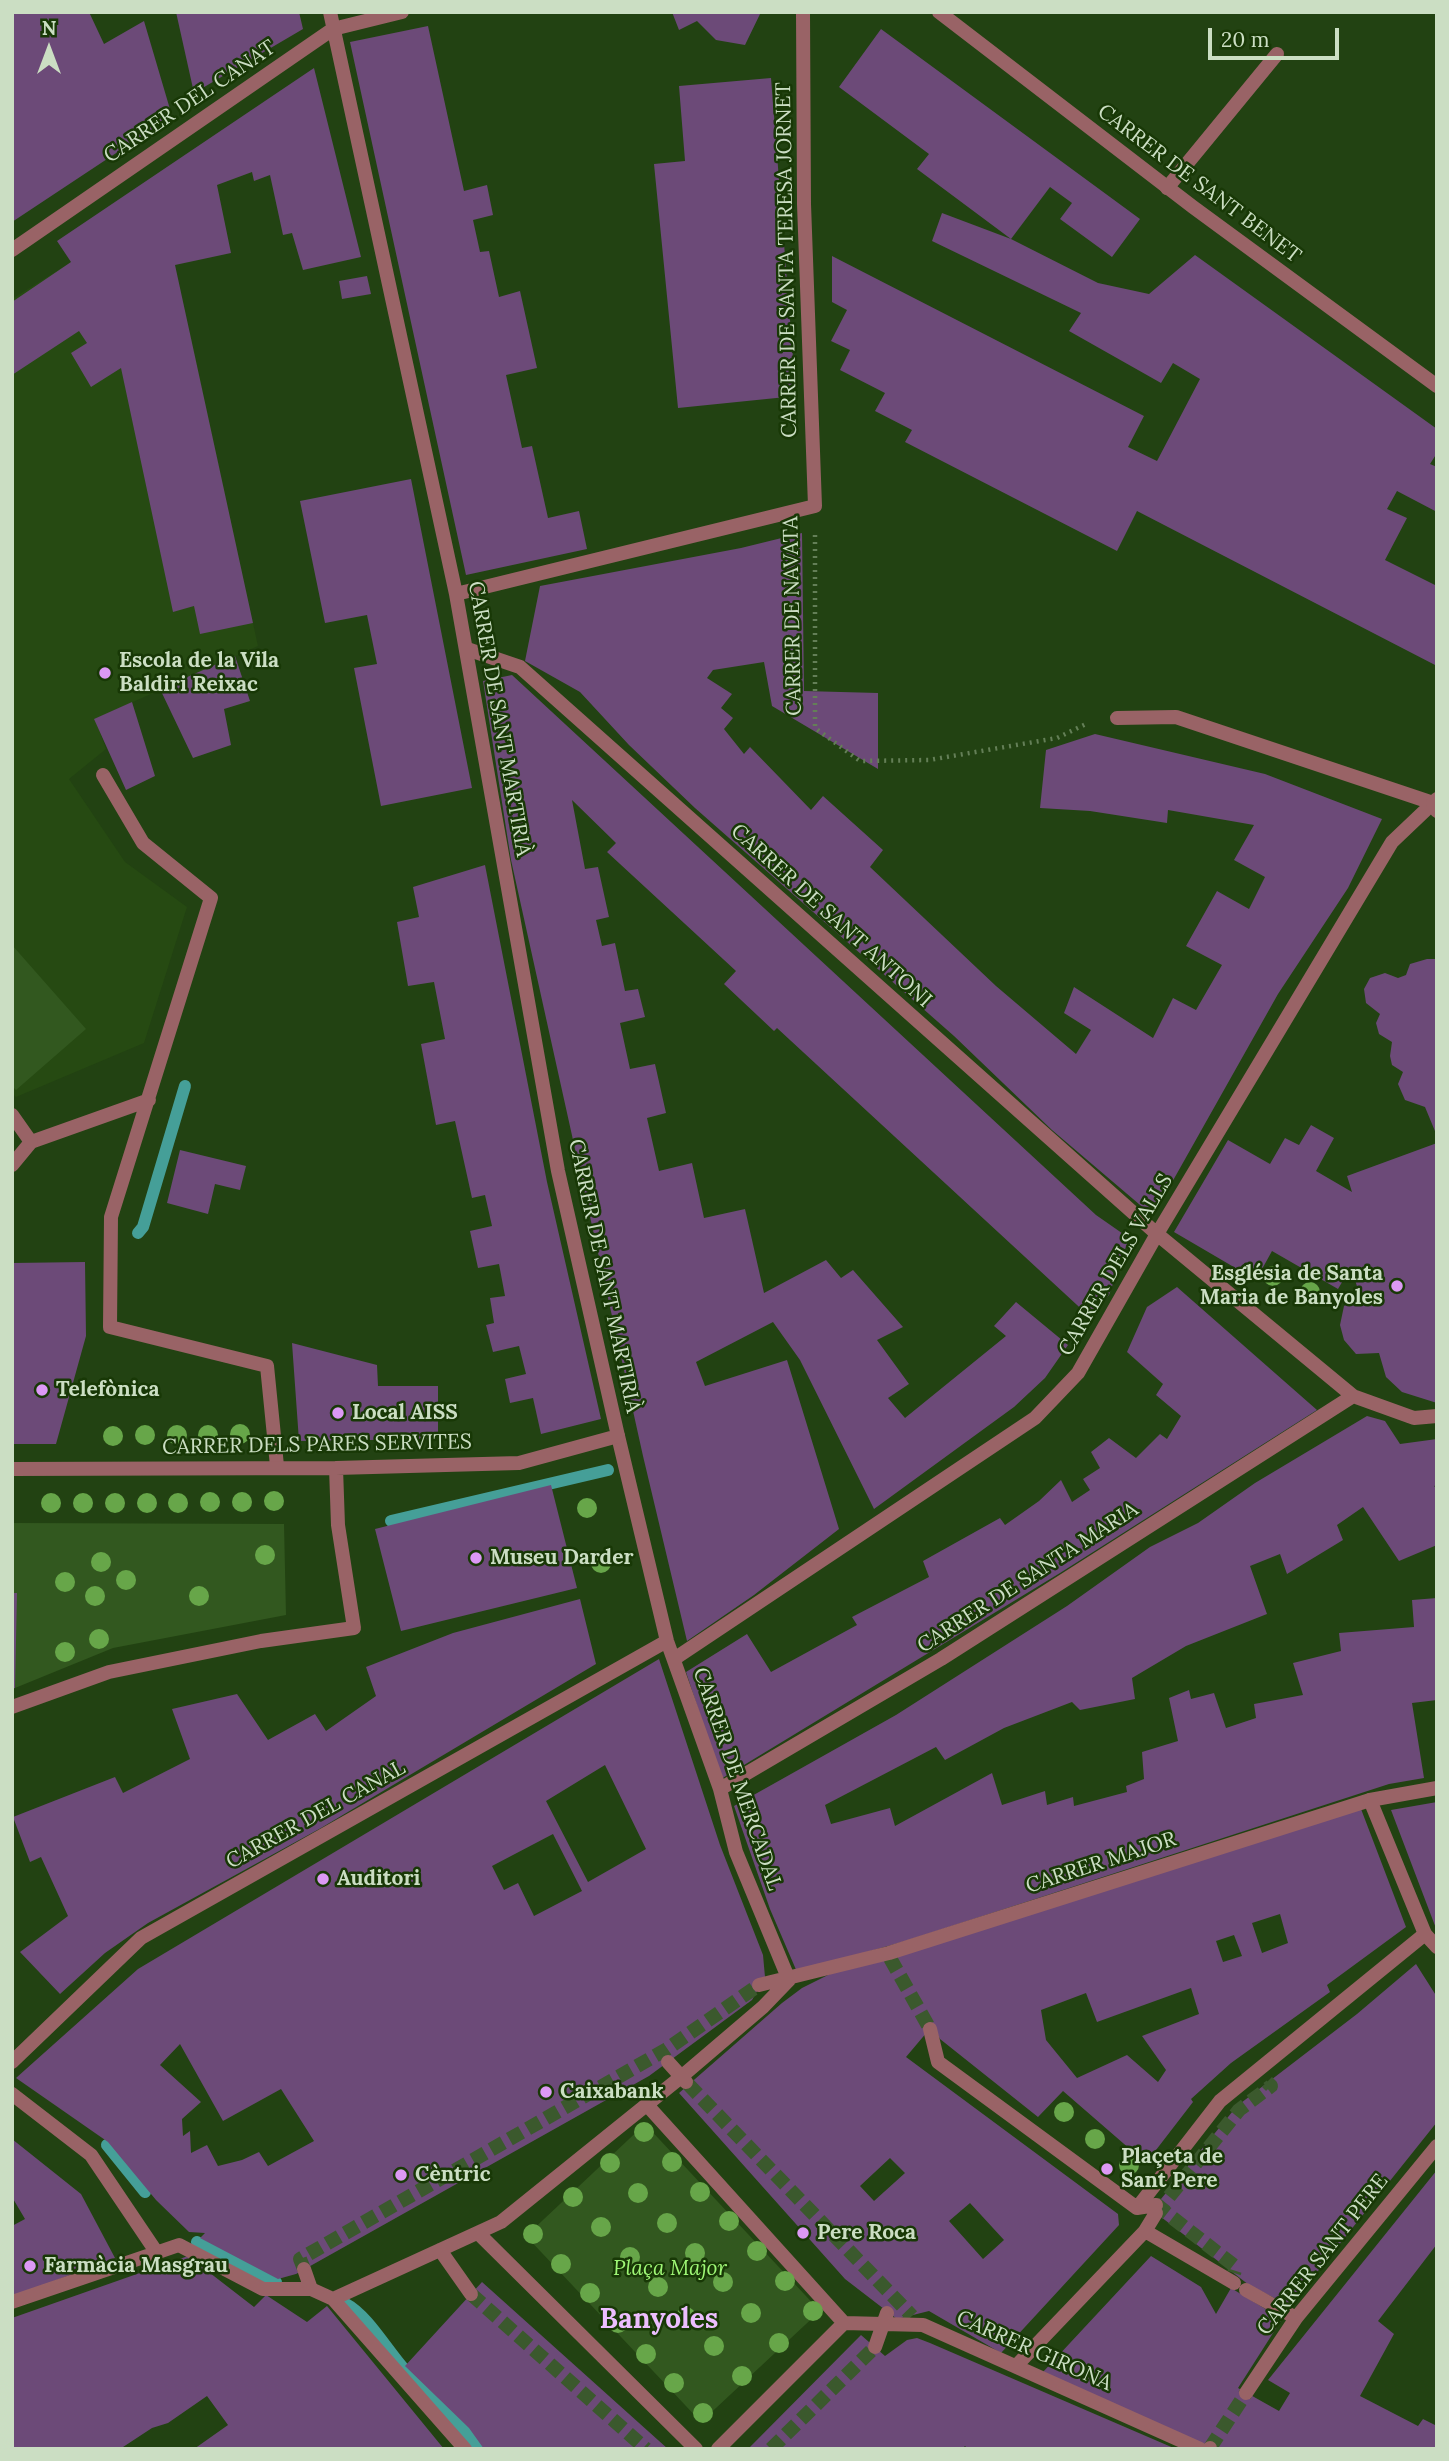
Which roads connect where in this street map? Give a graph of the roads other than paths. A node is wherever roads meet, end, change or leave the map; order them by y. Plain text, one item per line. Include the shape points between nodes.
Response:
1 (330, 12) edge
2 (402, 12) edge
3 (803, 12) edge
4 (939, 12) edge
5 (333, 29) junction
6 (1277, 54) dead end
7 (1167, 188) junction
8 (12, 250) edge
9 (1437, 386) edge
10 (815, 506) joint
11 (456, 594) junction
12 (467, 649) junction
13 (1117, 718) road end
14 (103, 775) dead end
15 (1436, 805) edge
16 (149, 1100) junction
17 (12, 1115) edge
18 (31, 1142) junction
19 (12, 1166) edge
20 (1157, 1234) junction
21 (1353, 1396) junction
22 (1437, 1416) edge
23 (618, 1436) junction
24 (276, 1466) junction
25 (336, 1468) junction
26 (12, 1469) edge
27 (667, 1641) junction
28 (674, 1659) junction
29 (12, 1707) edge
30 (1431, 1788) edge
31 (720, 1789) junction
32 (1370, 1800) junction
33 (1425, 1934) junction
34 (1437, 1947) edge
35 (789, 1980) junction
36 (759, 1985) tunnel mouth
37 (930, 2029) tunnel mouth
38 (12, 2062) edge
39 (668, 2062) dead end
40 (1256, 2070) junction
41 (685, 2078) junction
42 (1267, 2082) dead end
43 (12, 2094) edge
44 (647, 2105) junction
45 (1437, 2146) edge
46 (1137, 2208) junction
47 (1145, 2231) junction
48 (478, 2233) junction
49 (440, 2250) junction
50 (157, 2253) junction
51 (304, 2269) dead end
52 (311, 2289) junction
53 (471, 2294) tunnel mouth
54 (333, 2299) junction
55 (12, 2302) edge
56 (1296, 2318) junction
57 (886, 2319) junction
58 (844, 2323) junction
59 (875, 2347) tunnel mouth
60 (1016, 2366) junction
61 (1246, 2393) tunnel mouth
62 (465, 2449) edge
63 (696, 2449) edge
64 (718, 2449) edge
65 (1200, 2449) edge

1 - 5 street, CARRER DE SANT MARTIRIÀ
2 - 5 street, CARRER DEL CANAT
3 - 10 street, CARRER DE SANTA TERESA JORNET via 804,204
4 - 7 street, CARRER DE SANT BENET
5 - 8 street, CARRER DEL CANAT
5 - 11 street, CARRER DE SANT MARTIRIÀ
6 - 7 street
7 - 9 street, CARRER DE SANT BENET
10 - 11 street, CARRER DE NAVATA
11 - 12 street, CARRER DE SANT MARTIRIÀ
12 - 20 street, CARRER DE SANT ANTONI via 520,667
12 - 23 street, CARRER DE SANT MARTIRIÀ via 558,1171
13 - 15 street via 1176,717
14 - 16 street via 142,843 211,898
15 - 20 street, CARRER DELS VALLS via 1392,842
16 - 18 street
16 - 24 street via 111,1217 110,1327 267,1366
17 - 18 street
18 - 19 street
20 - 21 street, CARRER DE SANT ANTONI
20 - 28 street, CARRER DELS VALLS via 1078,1373 1035,1418
21 - 22 street via 1415,1418
21 - 31 street, CARRER DE SANTA MARIA via 942,1659
23 - 25 street, CARRER DELS PARES SERVITES via 519,1463
23 - 27 street, CARRER DE SANT MARTIRIÀ
24 - 25 street, CARRER DELS PARES SERVITES
24 - 26 street, CARRER DELS PARES SERVITES
25 - 29 street via 338,1525 354,1628 261,1641 109,1672
27 - 28 street, CARRER DE MERCADAL
27 - 38 street, CARRER DEL CANAL via 141,1937
28 - 31 street, CARRER DE MERCADAL
30 - 32 street, CARRER MAJOR
31 - 35 street, CARRER DE MERCADAL via 736,1852
32 - 33 street
32 - 35 street, CARRER MAJOR via 889,1955
33 - 34 street
33 - 40 street
35 - 36 street
35 - 41 street
37 - 46 street via 938,2062
39 - 41 street
40 - 42 street
40 - 46 street via 1220,2101
41 - 44 street
43 - 50 street via 91,2155
44 - 48 street via 501,2222
44 - 58 street
45 - 56 street, CARRER SANT PERE
46 - 47 street
46 - 47 street via 1156,2209
47 - 56 street
47 - 60 street
48 - 49 street
48 - 63 street
49 - 53 street
49 - 54 street
50 - 52 street via 179,2245 262,2289
50 - 55 street
51 - 52 street
52 - 54 street
54 - 62 street
56 - 61 street, CARRER SANT PERE
57 - 58 street, CARRER GIRONA
57 - 59 street
57 - 60 street, CARRER GIRONA via 918,2320
58 - 64 street
60 - 65 street, CARRER GIRONA

